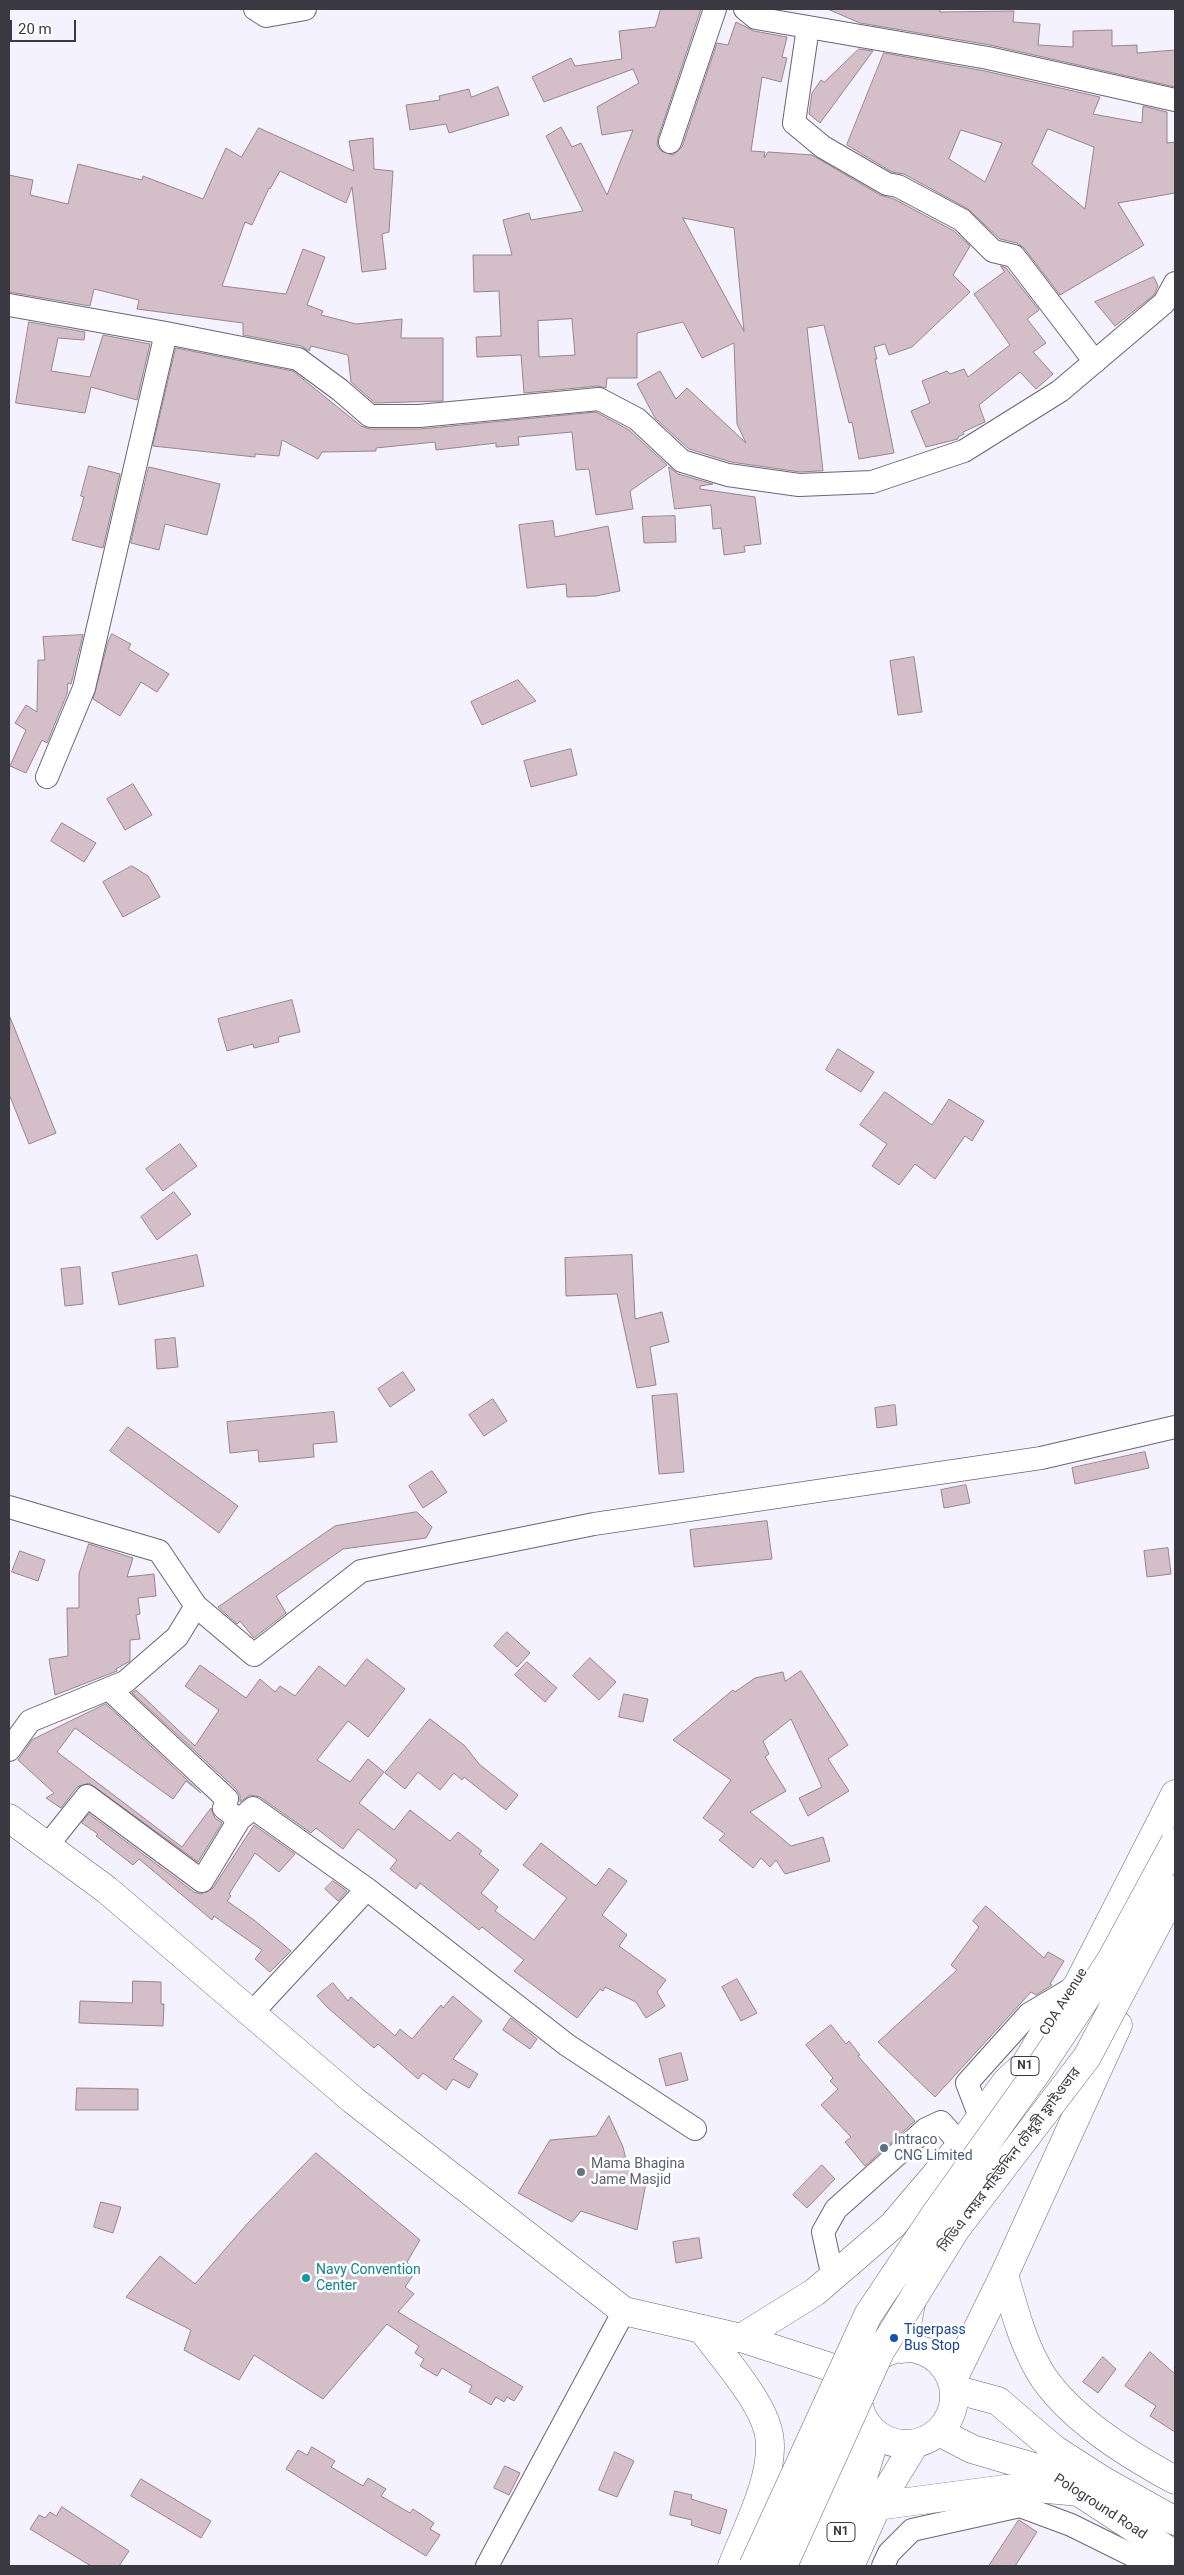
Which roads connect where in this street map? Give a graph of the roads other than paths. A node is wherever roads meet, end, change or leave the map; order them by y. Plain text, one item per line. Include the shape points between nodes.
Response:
1 (255, 9) edge
2 (306, 9) edge
3 (715, 9) edge
4 (745, 9) edge
5 (808, 27) junction
6 (1175, 100) edge
7 (670, 142) dead end
8 (1175, 282) edge
9 (9, 306) edge
10 (166, 332) junction
11 (1095, 362) junction
12 (47, 777) dead end
13 (1175, 1427) edge
14 (9, 1506) edge
15 (196, 1606) junction
16 (109, 1689) junction
17 (9, 1750) edge
18 (1175, 1794) edge
19 (9, 1818) edge
20 (239, 1820) junction
21 (1175, 1842) edge
22 (47, 1846) junction
23 (367, 1889) junction
24 (1175, 1890) edge
25 (1175, 1915) edge
26 (1077, 1986) junction
27 (251, 2014) junction
28 (984, 2120) junction
29 (695, 2130) dead end
30 (961, 2145) junction
31 (1004, 2274) junction
32 (833, 2278) junction
33 (624, 2311) junction
34 (702, 2329) junction
35 (741, 2338) junction
36 (902, 2349) junction
37 (861, 2377) junction
38 (953, 2385) junction
39 (871, 2429) junction
40 (939, 2432) junction
41 (915, 2444) junction
42 (1175, 2480) edge
43 (1080, 2492) junction
44 (867, 2501) junction
45 (1175, 2521) edge
46 (1145, 2536) junction
47 (1175, 2555) edge
48 (487, 2566) edge
49 (732, 2566) edge
50 (753, 2566) edge
51 (783, 2566) edge
52 (800, 2566) edge
53 (825, 2566) edge
54 (850, 2566) edge
55 (883, 2566) edge
56 (1156, 2566) edge

1 - 2 street via 266,16
3 - 7 street
4 - 5 street via 756,18
5 - 6 street via 988,58
5 - 11 street via 794,123 823,146 887,184 898,186 962,220 993,251 1014,256
8 - 11 street via 1164,303
9 - 10 street
10 - 11 street via 298,359 370,416 419,416 599,399 637,418 682,461 728,475 800,485 872,482 964,451 1060,391
10 - 12 street via 84,688
13 - 15 street via 1041,1458 594,1524 362,1571 254,1655
14 - 15 street via 159,1551
15 - 16 street via 176,1638 125,1682
16 - 17 street via 30,1721
16 - 20 street via 227,1799 224,1808
18 - 26 main road, CDA Avenue / N1
19 - 22 main road
20 - 22 street via 202,1881 87,1796
20 - 23 street via 253,1808
21 - 50 main road, bridge via 1111,1960 868,2315
22 - 27 main road via 106,1890
23 - 27 street
23 - 29 street via 567,2046
24 - 51 main road, সিডিএ মেয়র মহিউদ্দিন চৌধুরী ফ্লাইওভার, bridge via 1087,2057 956,2229 880,2352
25 - 31 main road via 1107,2047
26 - 28 main road, CDA Avenue / N1 via 1060,2005 1028,2062
26 - 28 street via 1029,2014 967,2083
27 - 33 main road via 353,2100
28 - 30 main road
28 - 36 main road, CDA Avenue / N1 via 918,2272
30 - 32 main road via 893,2225
30 - 32 street via 942,2122 926,2129 836,2209 823,2232
31 - 38 main road
31 - 42 main road via 1018,2323 1034,2362 1053,2390 1083,2418 1138,2460
32 - 35 main road
33 - 34 main road
33 - 48 street
34 - 35 main road
34 - 49 main road via 749,2392 769,2435 762,2489
35 - 37 main road
36 - 37 main road via 878,2357
36 - 38 main road via 915,2349 938,2360
37 - 39 main road via 858,2402
38 - 40 main road via 952,2412
38 - 45 main road, Pologround Road via 998,2401 1054,2449
39 - 41 main road via 887,2441
39 - 44 main road, N1
39 - 52 main road
40 - 41 main road
40 - 43 main road, Pologround Road via 972,2449 1040,2469
41 - 44 main road, N1
43 - 44 main road via 1005,2489
43 - 46 main road, Pologround Road
44 - 53 main road, N1
44 - 54 main road, N1
46 - 47 main road, Pologround Road
46 - 56 street
55 - 56 street via 889,2553 912,2530 1020,2506 1071,2525

